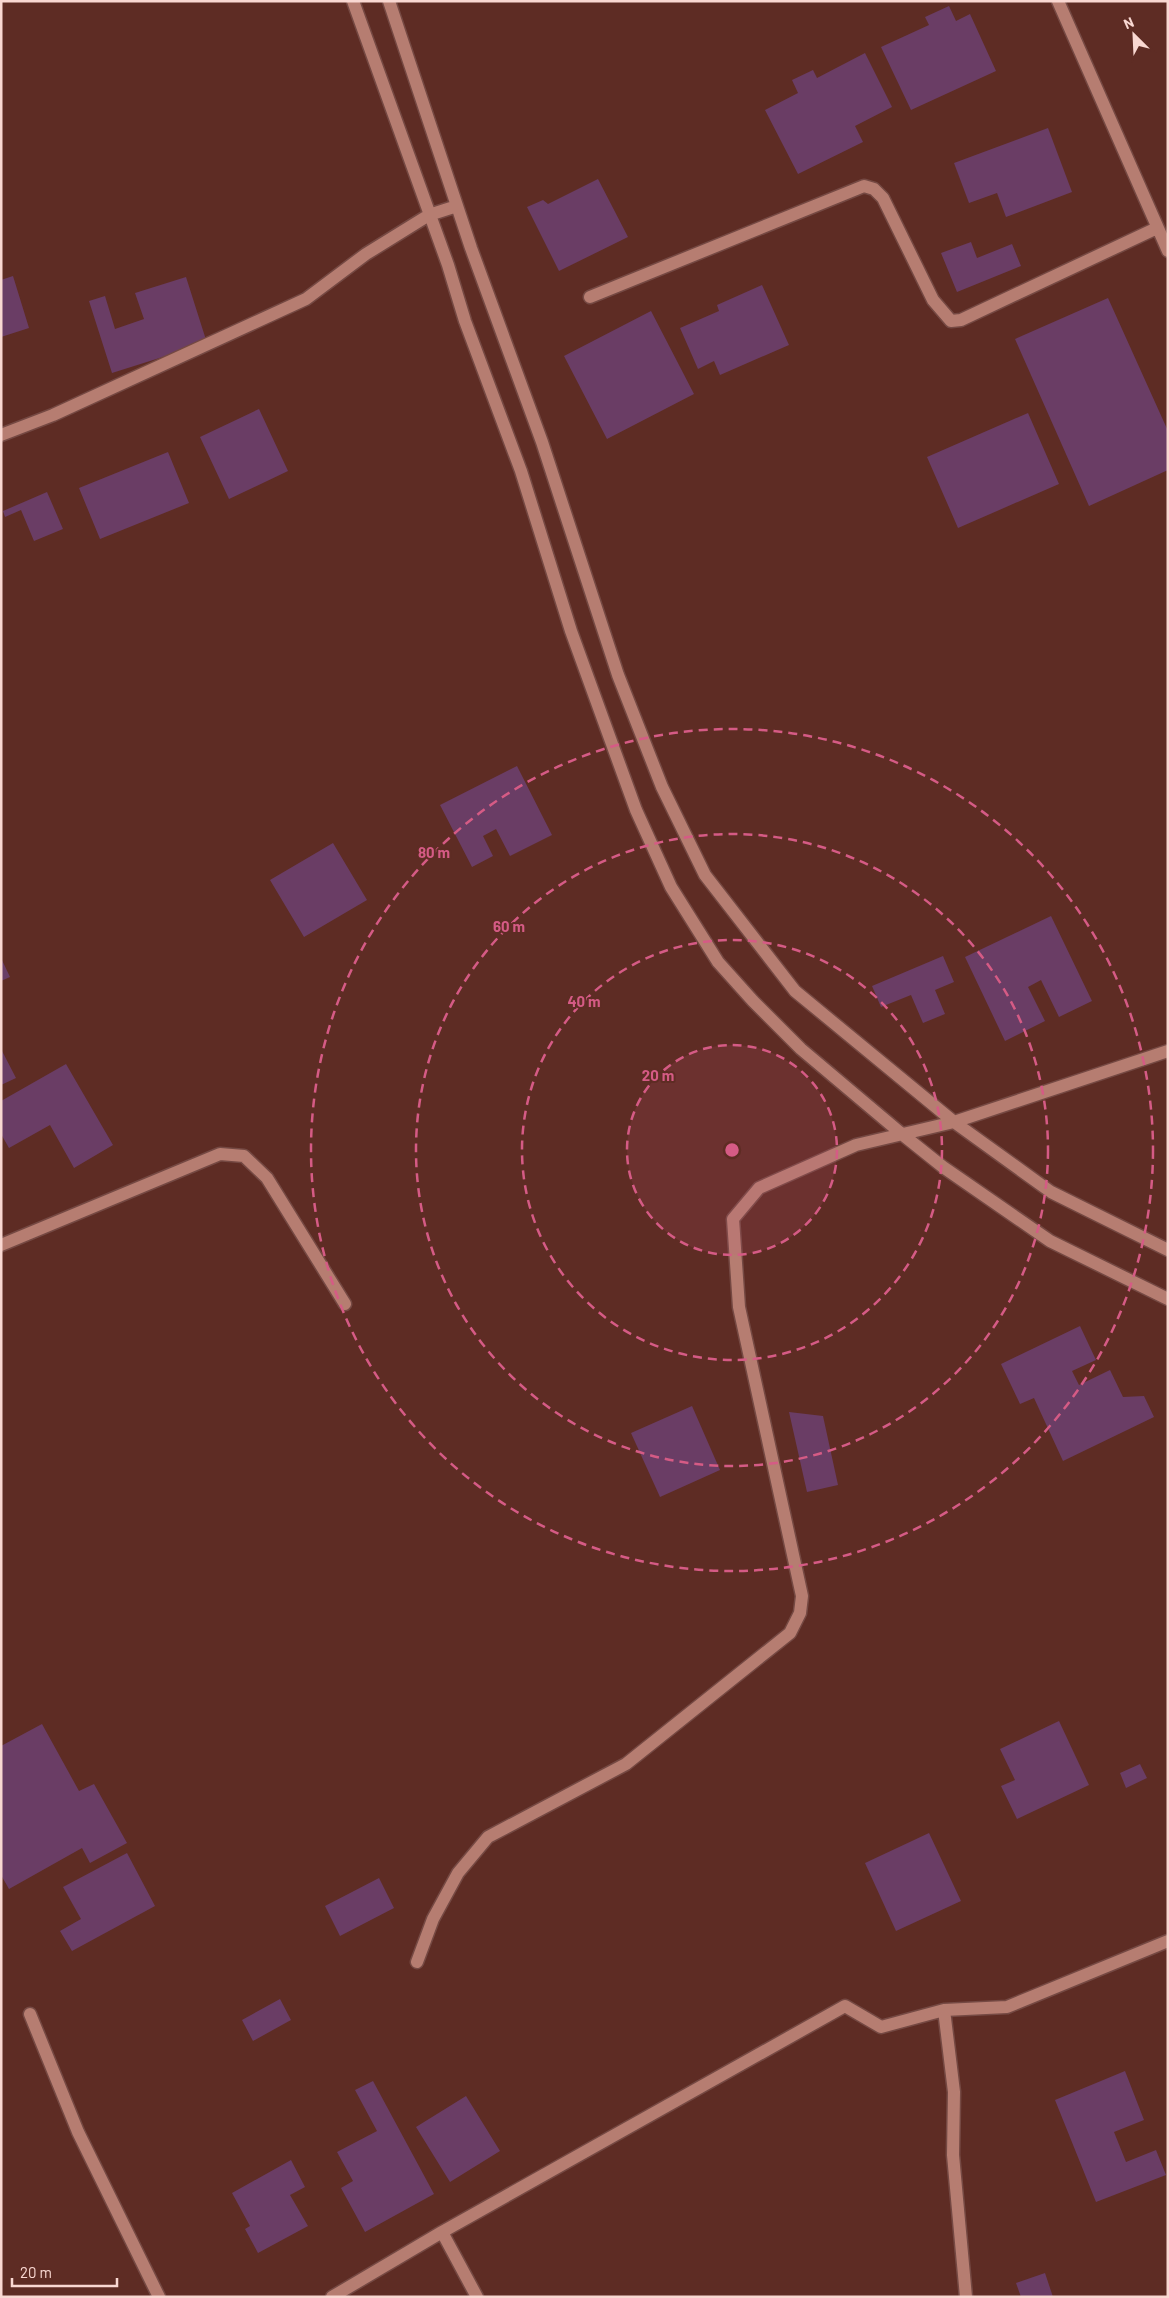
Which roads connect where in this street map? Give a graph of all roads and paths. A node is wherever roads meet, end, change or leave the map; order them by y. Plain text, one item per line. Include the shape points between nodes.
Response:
1 (354, 1) edge
2 (388, 1) edge
3 (1058, 1) edge
4 (457, 206) junction
5 (429, 215) junction
6 (1157, 228) junction
7 (1168, 251) edge
8 (590, 297) dead end
9 (1, 435) edge
10 (1168, 1051) edge
11 (954, 1122) junction
12 (903, 1134) junction
13 (1, 1245) edge
14 (1168, 1250) edge
15 (1168, 1299) edge
16 (345, 1304) dead end
17 (1168, 1941) edge
18 (417, 1962) dead end
19 (944, 2010) junction
20 (30, 2014) dead end
21 (442, 2232) junction
22 (159, 2297) edge
23 (332, 2297) edge
24 (477, 2297) edge
25 (966, 2297) edge

1 - 5 street
2 - 4 street
3 - 6 street
4 - 5 street
4 - 11 street via 542,442 618,674 662,787 705,875 795,990
5 - 9 street via 366,254 306,299 53,415
5 - 12 street via 464,321 522,471 571,631 636,810 671,887 718,962 753,1001 800,1049
6 - 7 street
6 - 8 street via 961,320 951,321 933,300 883,198 874,189 864,186
10 - 11 street
11 - 12 street
11 - 14 street via 1051,1192
12 - 15 street via 943,1167 1050,1240
12 - 18 street via 856,1145 773,1181 759,1188 733,1219 739,1307 802,1596 800,1614 790,1632 626,1764 488,1837 458,1873 433,1919
13 - 16 street via 220,1154 244,1156 267,1178
17 - 19 street via 1008,2007
19 - 21 street via 881,2026 845,2006
19 - 25 street via 954,2092 953,2156
20 - 22 street via 78,2132
21 - 23 street
21 - 24 street

